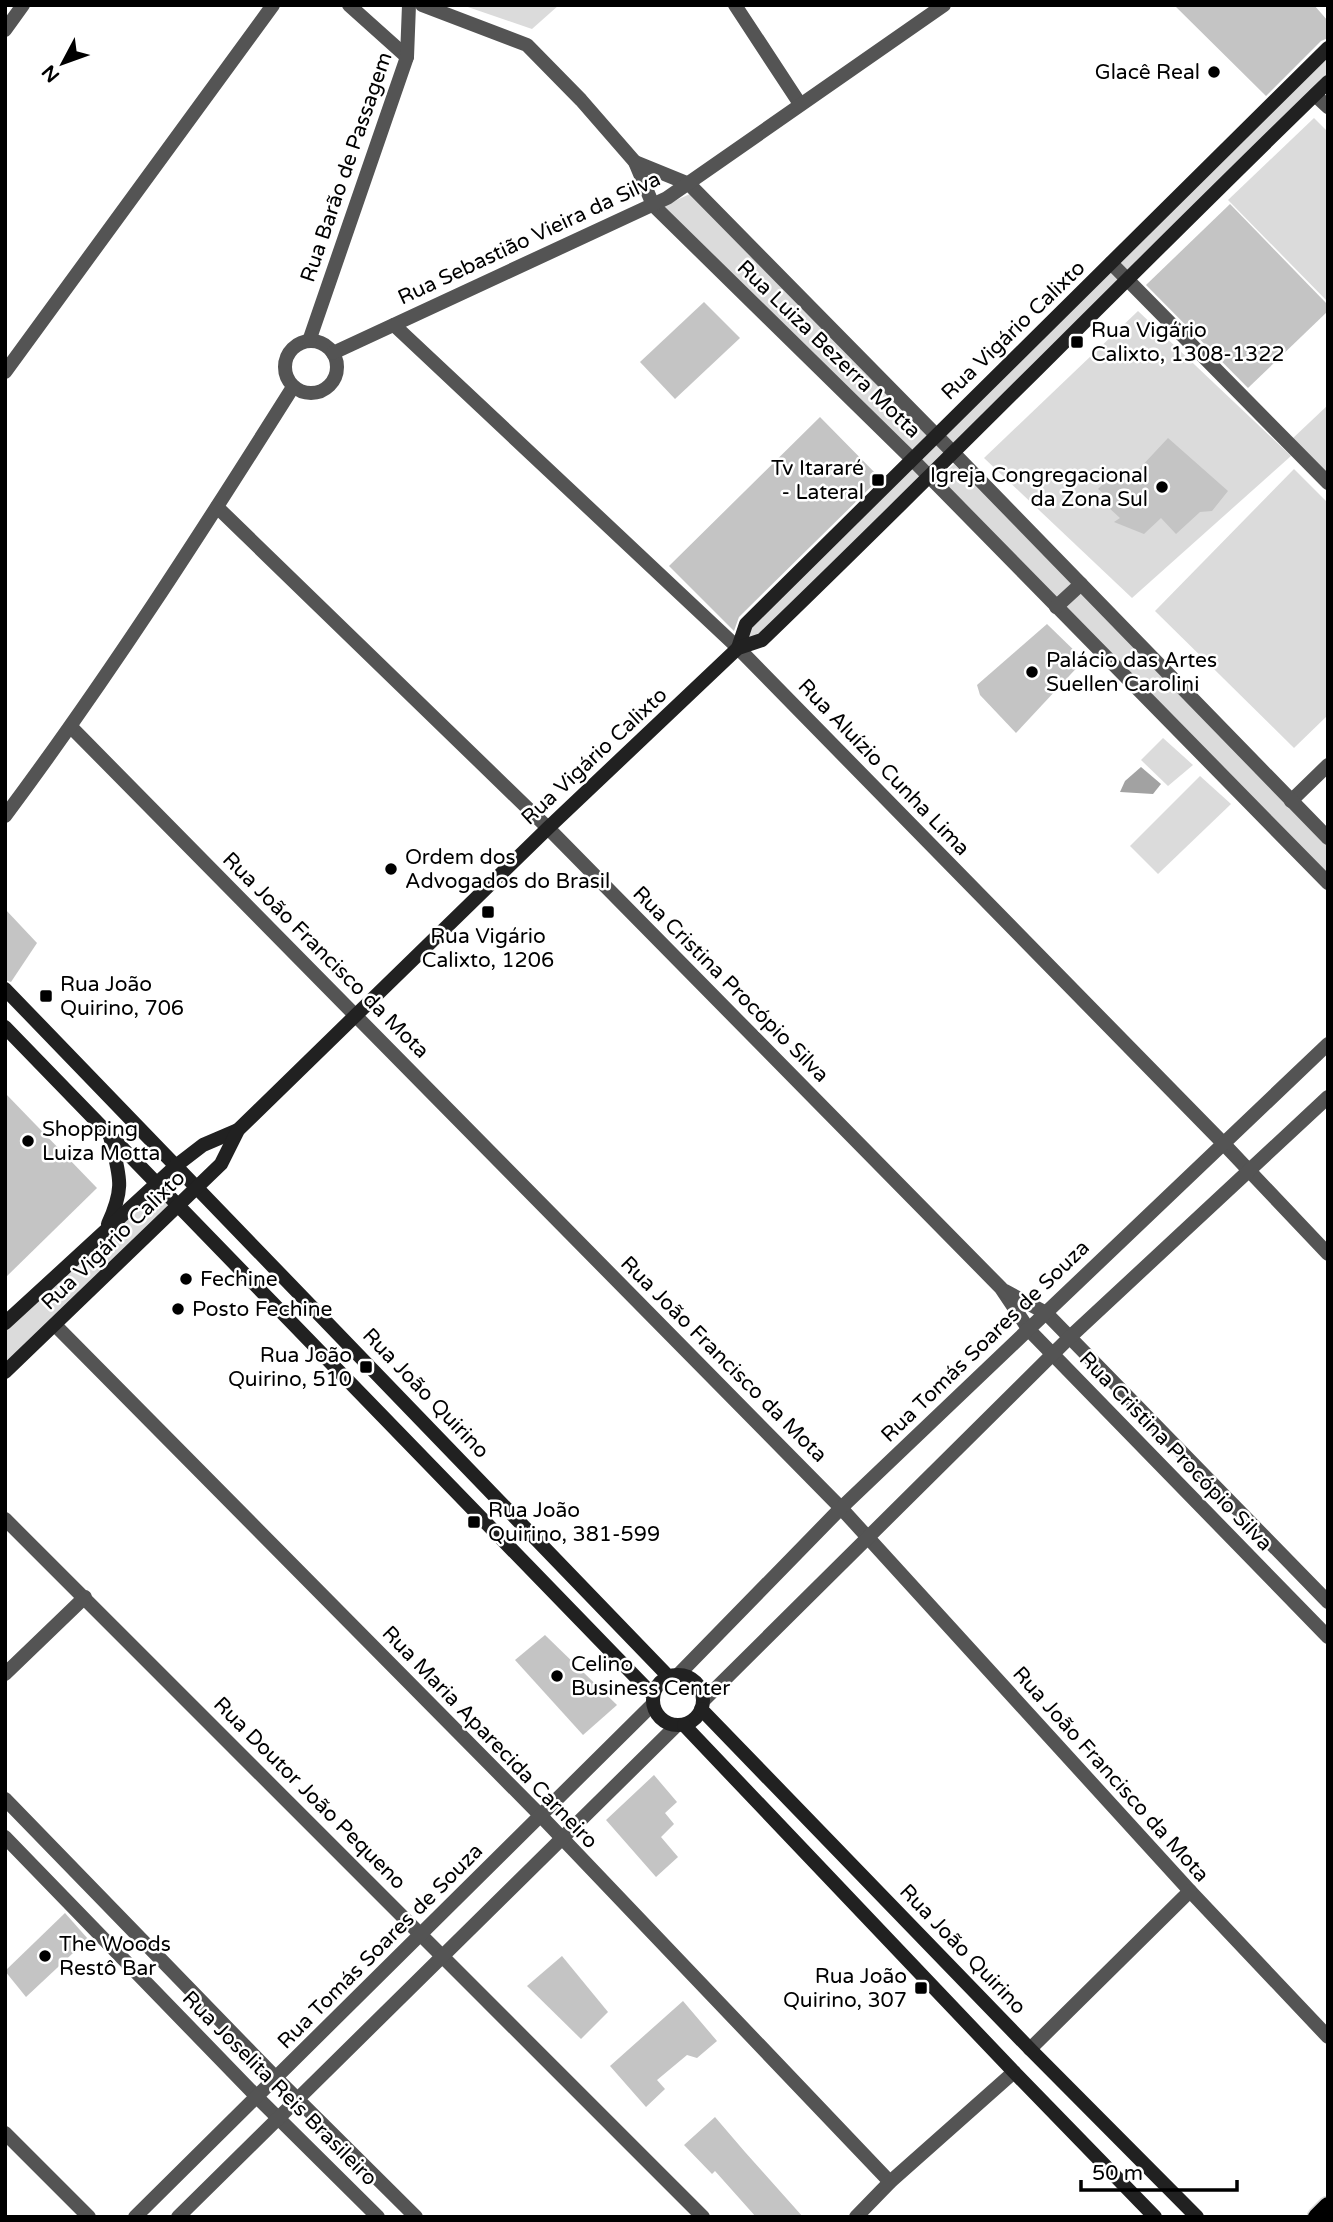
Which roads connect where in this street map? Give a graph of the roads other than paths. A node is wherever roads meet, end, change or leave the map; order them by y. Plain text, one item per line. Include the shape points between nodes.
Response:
1 (23, 5) edge
2 (273, 5) edge
3 (349, 5) edge
4 (409, 5) edge
5 (422, 5) edge
6 (735, 5) edge
7 (944, 5) edge
8 (5, 30) edge
9 (1328, 48) edge
10 (407, 57) junction
11 (1328, 82) edge
12 (1315, 95) junction
13 (800, 104) junction
14 (1328, 107) edge
15 (635, 162) junction
16 (689, 184) junction
17 (653, 205) junction
18 (1111, 263) junction
19 (1127, 279) junction
20 (394, 325) junction
21 (309, 341) junction
22 (333, 353) junction
23 (5, 373) edge
24 (293, 387) junction
25 (936, 435) junction
26 (954, 454) junction
27 (912, 459) junction
28 (930, 478) junction
29 (1328, 483) edge
30 (217, 507) junction
31 (1081, 584) junction
32 (1056, 607) junction
33 (738, 648) junction
34 (71, 727) junction
35 (1328, 765) edge
36 (1291, 801) junction
37 (5, 816) edge
38 (548, 828) junction
39 (1328, 838) edge
40 (1328, 883) edge
41 (5, 989) edge
42 (355, 1015) junction
43 (5, 1027) edge
44 (1328, 1044) edge
45 (1328, 1097) edge
46 (238, 1130) junction
47 (109, 1135) junction
48 (1222, 1142) junction
49 (177, 1165) junction
50 (1250, 1171) junction
51 (157, 1183) junction
52 (198, 1187) junction
53 (178, 1206) junction
54 (106, 1228) junction
55 (1328, 1254) edge
56 (1001, 1288) junction
57 (1046, 1313) junction
58 (5, 1322) edge
59 (55, 1325) junction
60 (1029, 1330) junction
61 (1070, 1337) junction
62 (1052, 1354) junction
63 (5, 1373) edge
64 (841, 1508) junction
65 (5, 1519) edge
66 (868, 1538) junction
67 (1286, 1559) junction
68 (1270, 1578) junction
69 (85, 1597) junction
70 (1328, 1602) edge
71 (1328, 1637) edge
72 (5, 1674) edge
73 (673, 1676) junction
74 (653, 1700) junction
75 (702, 1705) junction
76 (680, 1725) junction
77 (5, 1799) edge
78 (541, 1816) junction
79 (5, 1838) edge
80 (560, 1838) junction
81 (1190, 1891) junction
82 (421, 1933) junction
83 (443, 1956) junction
84 (1328, 2037) edge
85 (1030, 2049) junction
86 (1014, 2072) junction
87 (276, 2078) junction
88 (257, 2097) junction
89 (298, 2097) junction
90 (277, 2117) junction
91 (5, 2133) edge
92 (890, 2182) junction
93 (1328, 2206) edge
94 (89, 2217) edge
95 (135, 2217) edge
96 (178, 2217) edge
97 (378, 2217) edge
98 (416, 2217) edge
99 (703, 2217) edge
100 (856, 2217) edge
101 (1155, 2217) edge
102 (1197, 2217) edge
103 (1317, 2217) edge

1 - 8 street
2 - 23 street
3 - 10 street
4 - 10 street, Rua Barão de Passagem
5 - 15 street via 527,45
6 - 13 street
7 - 13 street, Rua Sebastião Vieira da Silva
9 - 18 main road, Rua Vigário Calixto
10 - 21 street, Rua Barão de Passagem
11 - 12 main road, Rua Vigário Calixto
12 - 14 street
12 - 19 main road, Rua Vigário Calixto
13 - 16 street, Rua Sebastião Vieira da Silva
15 - 16 street
15 - 17 street
16 - 17 street, Rua Sebastião Vieira da Silva
16 - 25 street, Rua Luiza Bezerra Motta
17 - 20 street, Rua Sebastião Vieira da Silva
17 - 27 street, Rua Luiza Bezerra Motta
18 - 19 street
18 - 25 main road, Rua Vigário Calixto
19 - 26 main road, Rua Vigário Calixto
19 - 29 street
20 - 22 street, Rua Sebastião Vieira da Silva
20 - 33 street, Rua Aluízio Cunha Lima
21 - 22 street via 322,343
21 - 24 street via 298,344 287,356 285,372
22 - 24 street via 337,373 327,388 310,394
24 - 30 street
25 - 26 street, Rua Luiza Bezerra Motta
25 - 27 main road, Rua Vigário Calixto
26 - 28 main road, Rua Vigário Calixto
26 - 31 street, Rua Luiza Bezerra Motta
27 - 28 street, Rua Luiza Bezerra Motta
27 - 33 main road, Rua Vigário Calixto via 746,624
28 - 32 street, Rua Luiza Bezerra Motta
28 - 33 main road, Rua Vigário Calixto via 762,640
30 - 34 street
30 - 38 street, Rua Cristina Procópio Silva
31 - 32 street
31 - 36 street, Rua Luiza Bezerra Motta
32 - 40 street, Rua Luiza Bezerra Motta
33 - 38 main road, Rua Vigário Calixto
33 - 48 street, Rua Aluízio Cunha Lima
34 - 37 street
34 - 42 street, Rua João Francisco da Mota
35 - 36 street
36 - 39 street, Rua Luiza Bezerra Motta
38 - 42 main road, Rua Vigário Calixto
38 - 56 street, Rua Cristina Procópio Silva
41 - 49 main road, Rua João Quirino
42 - 46 main road, Rua Vigário Calixto
42 - 64 street, Rua João Francisco da Mota
43 - 47 main road
44 - 48 street, Rua Tomás Soares de Souza
45 - 50 street
46 - 49 main road, Rua Vigário Calixto via 203,1145
46 - 52 main road, Rua Vigário Calixto via 221,1164
47 - 51 main road
47 - 54 main road via 120,1180 119,1200
48 - 50 street, Rua Aluízio Cunha Lima
48 - 57 street, Rua Tomás Soares de Souza
49 - 51 main road, Rua Vigário Calixto
49 - 52 main road, Rua João Quirino
50 - 55 street, Rua Aluízio Cunha Lima
50 - 61 street
51 - 53 main road
51 - 54 main road, Rua Vigário Calixto
52 - 53 main road, Rua Vigário Calixto
52 - 73 main road, Rua João Quirino
53 - 59 main road, Rua Vigário Calixto
53 - 74 main road
54 - 58 main road, Rua Vigário Calixto
56 - 57 street, Rua Cristina Procópio Silva
56 - 60 street, Rua Cristina Procópio Silva
57 - 60 street, Rua Tomás Soares de Souza
57 - 61 street, Rua Cristina Procópio Silva
59 - 63 main road, Rua Vigário Calixto
59 - 78 street, Rua Maria Aparecida Carneiro
60 - 62 street, Rua Cristina Procópio Silva
60 - 64 street, Rua Tomás Soares de Souza
61 - 62 street
61 - 67 street, Rua Cristina Procópio Silva
62 - 66 street
62 - 68 street, Rua Cristina Procópio Silva
64 - 66 street, Rua João Francisco da Mota
64 - 73 street, Rua Tomás Soares de Souza
65 - 69 street, Rua Doutor João Pequeno
66 - 75 street
66 - 81 street, Rua João Francisco da Mota
67 - 68 street
67 - 70 street, Rua Cristina Procópio Silva
68 - 71 street, Rua Cristina Procópio Silva
69 - 72 street
69 - 82 street, Rua Doutor João Pequeno
73 - 74 main road via 662,1681
73 - 75 main road via 698,1686
74 - 76 main road via 661,1719
74 - 78 street, Rua Tomás Soares de Souza
75 - 76 main road via 692,1721
75 - 85 main road, Rua João Quirino
76 - 80 street
76 - 86 main road
77 - 87 street, Rua Joselita Reis Brasileiro
78 - 80 street, Rua Maria Aparecida Carneiro
78 - 82 street, Rua Tomás Soares de Souza
79 - 88 street, Rua Joselita Reis Brasileiro
80 - 83 street
80 - 92 street, Rua Maria Aparecida Carneiro
81 - 84 street, Rua João Francisco da Mota
81 - 85 street
82 - 83 street, Rua Doutor João Pequeno
82 - 87 street, Rua Tomás Soares de Souza
83 - 89 street
83 - 99 street, Rua Doutor João Pequeno
85 - 102 main road, Rua João Quirino
86 - 92 street
86 - 101 main road
87 - 88 street, Rua Tomás Soares de Souza
87 - 89 street, Rua Joselita Reis Brasileiro
88 - 90 street, Rua Joselita Reis Brasileiro
88 - 95 street, Rua Tomás Soares de Souza
89 - 90 street
89 - 98 street, Rua Joselita Reis Brasileiro
90 - 96 street
90 - 97 street, Rua Joselita Reis Brasileiro
91 - 94 street
92 - 100 street
93 - 103 main road

